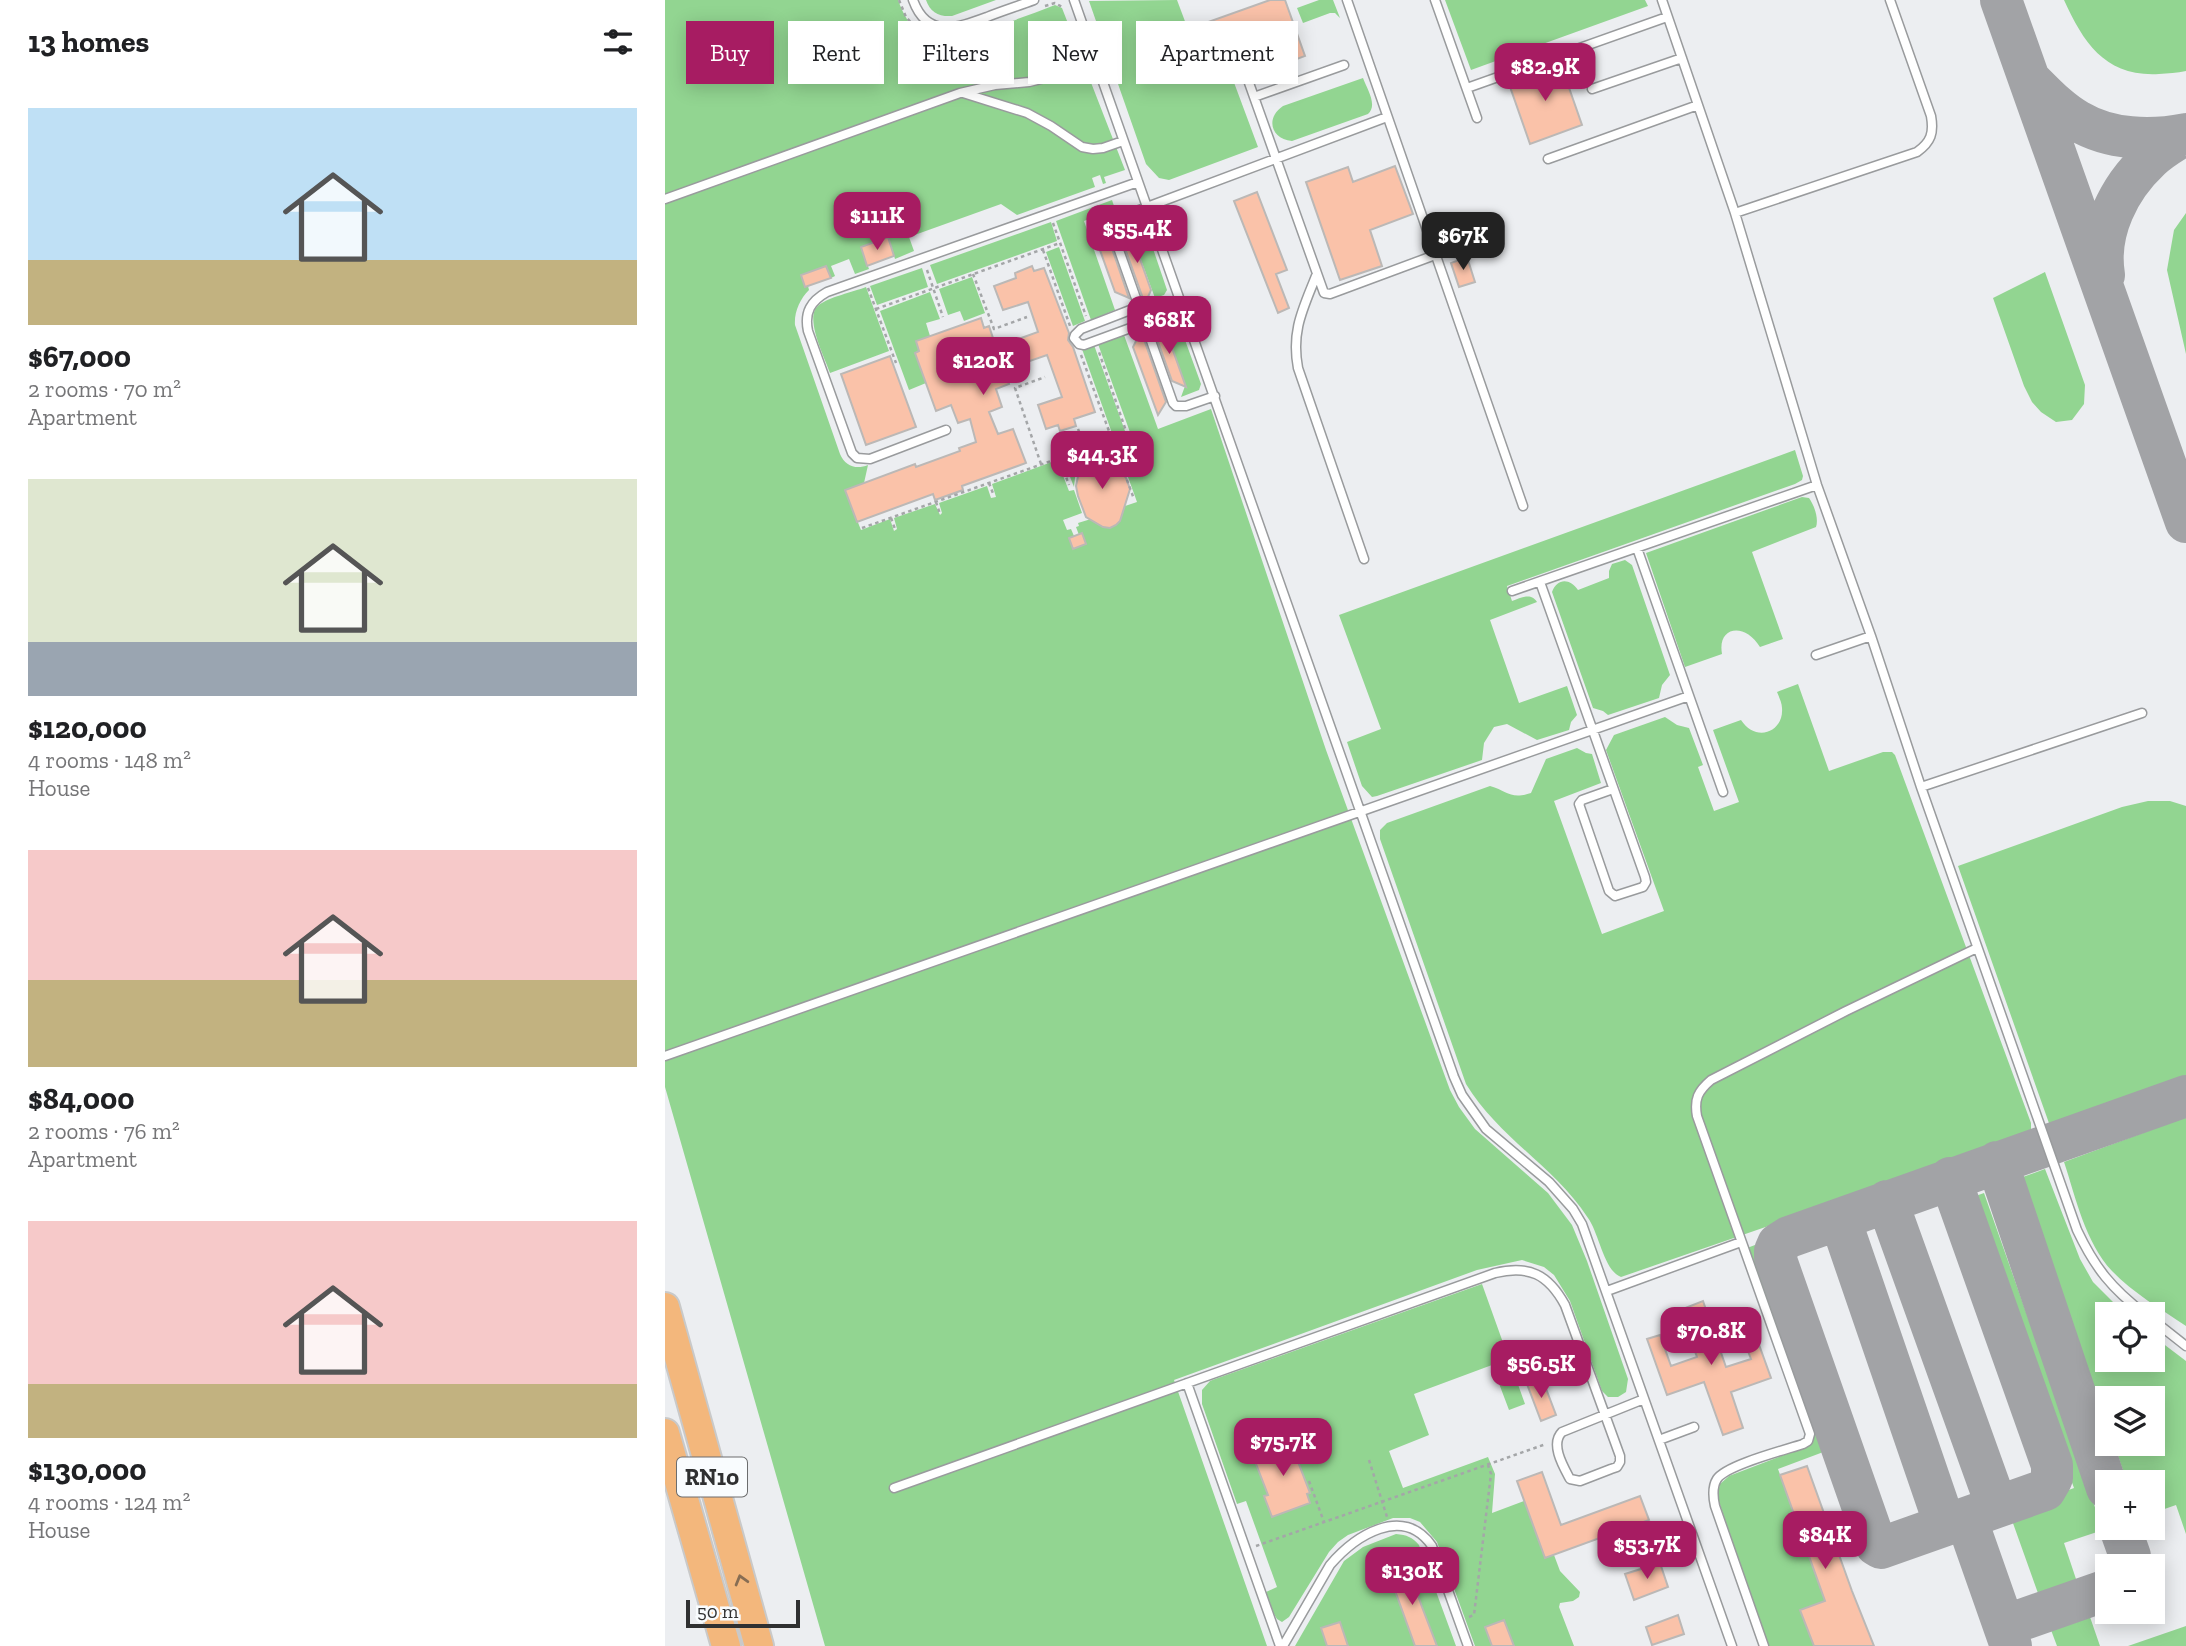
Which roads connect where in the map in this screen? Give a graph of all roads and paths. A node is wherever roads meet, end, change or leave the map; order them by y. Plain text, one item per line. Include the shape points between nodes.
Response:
1 (913, 0) edge
2 (1034, 0) edge
3 (1074, 0) edge
4 (1347, 0) edge
5 (1435, 0) edge
6 (1662, 0) edge
7 (1890, 0) edge
8 (1667, 17) junction
9 (1081, 21) edge
10 (1682, 58) junction
11 (1344, 65) dead end
12 (1028, 82) edge
13 (1104, 84) edge
14 (1249, 84) edge
15 (1467, 88) junction
16 (1591, 89) dead end
17 (960, 93) junction
18 (1254, 97) junction
19 (1698, 105) junction
20 (1387, 117) junction
21 (1477, 118) dead end
22 (1123, 141) junction
23 (1276, 158) junction
24 (1548, 159) dead end
25 (1138, 181) junction
26 (665, 199) edge
27 (1147, 207) junction
28 (1735, 213) junction
29 (1050, 214) junction
30 (1060, 243) junction
31 (1042, 250) junction
32 (1435, 255) junction
33 (923, 259) junction
34 (973, 274) junction
35 (1317, 275) junction
36 (865, 279) junction
37 (933, 288) junction
38 (1180, 302) junction
39 (876, 309) junction
40 (1141, 315) junction
41 (943, 317) dead end
42 (1027, 317) dead end
43 (1089, 326) junction
44 (1075, 340) junction
45 (1095, 342) junction
46 (896, 363) dead end
47 (1045, 377) dead end
48 (1215, 396) junction
49 (1079, 429) dead end
50 (946, 430) dead end
51 (1112, 439) junction
52 (1086, 448) junction
53 (1059, 458) junction
54 (1041, 464) junction
55 (989, 483) junction
56 (1069, 485) dead end
57 (1817, 485) junction
58 (993, 496) dead end
59 (1134, 499) dead end
60 (936, 502) junction
61 (1523, 506) dead end
62 (940, 514) dead end
63 (891, 518) junction
64 (862, 528) dead end
65 (895, 529) dead end
66 (1637, 548) junction
67 (1364, 559) dead end
68 (1540, 582) junction
69 (1512, 591) dead end
70 (1871, 636) junction
71 (1816, 655) dead end
72 (1689, 696) junction
73 (2141, 713) dead end
74 (1592, 730) junction
75 (1921, 787) junction
76 (1613, 789) junction
77 (1723, 792) dead end
78 (1360, 811) junction
79 (1977, 948) junction
80 (665, 1056) edge
81 (1741, 1242) junction
82 (1607, 1291) junction
83 (2130, 1302) edge
84 (665, 1307) edge
85 (2165, 1329) edge
86 (2186, 1346) edge
87 (1187, 1383) junction
88 (1644, 1399) junction
89 (1605, 1415) junction
90 (1694, 1427) dead end
91 (665, 1433) edge
92 (1556, 1440) junction
93 (1659, 1440) junction
94 (1369, 1460) dead end
95 (1488, 1465) junction
96 (1309, 1481) dead end
97 (894, 1488) dead end
98 (1382, 1502) junction
99 (1324, 1522) junction
100 (1390, 1526) junction
101 (1246, 1550) junction
102 (1459, 1621) junction
103 (726, 1646) edge
104 (759, 1646) edge
105 (1281, 1646) edge
106 (1468, 1646) edge
107 (1732, 1646) edge
108 (1764, 1646) edge

1 - 2 lane via 928,22 948,28
3 - 9 lane
4 - 20 lane
5 - 15 lane
6 - 8 lane
7 - 28 lane via 1931,117 1933,127 1926,146
8 - 10 lane
8 - 15 lane
10 - 16 lane
10 - 19 lane
11 - 18 lane
12 - 17 lane
13 - 22 lane
14 - 18 lane
15 - 21 lane
17 - 22 lane via 1027,114 1082,147 1103,148
17 - 26 lane
18 - 23 lane
19 - 24 lane
19 - 28 lane
20 - 23 lane
20 - 32 lane
22 - 25 lane
23 - 27 lane
23 - 35 lane
25 - 27 lane
25 - 29 lane
27 - 38 lane
27 - 40 lane via 1121,219 1113,231
28 - 57 lane
29 - 30 path
29 - 33 lane
30 - 31 path
30 - 43 path
31 - 34 path
31 - 44 path
32 - 35 lane via 1331,294 1324,293
32 - 61 lane
33 - 36 lane
33 - 37 path
34 - 37 path
34 - 42 path via 994,329
35 - 67 lane via 1297,325 1295,354
36 - 39 path
36 - 50 lane via 818,297 806,321 852,453 870,459
37 - 39 path
37 - 41 path
38 - 40 lane
38 - 48 lane
39 - 46 path
40 - 43 lane
40 - 45 lane
40 - 48 lane via 1173,403 1181,407
43 - 44 lane via 1077,331
44 - 45 lane via 1084,345
44 - 51 path
45 - 51 path via 1127,433
47 - 54 path via 1015,388
48 - 78 lane
49 - 52 path
51 - 52 path
51 - 59 path
52 - 53 path
53 - 54 path
53 - 56 path
54 - 55 path
55 - 58 path
55 - 60 path
57 - 66 lane
57 - 70 lane
60 - 62 path
60 - 63 path
63 - 64 path
63 - 65 path
66 - 68 lane
66 - 72 lane
68 - 69 lane
68 - 74 lane
70 - 71 lane
70 - 75 lane
72 - 74 lane
72 - 77 lane
73 - 75 lane
74 - 76 lane
74 - 78 lane
75 - 79 lane
76 - 76 lane via 1582,800 1579,806 1609,891 1615,896 1646,882
78 - 80 lane
78 - 82 lane via 1462,1096 1486,1129 1549,1182 1573,1209
79 - 81 lane via 1711,1080 1700,1090 1697,1116
79 - 83 lane via 2082,1240 2090,1258
81 - 82 lane
81 - 108 lane via 1810,1434 1803,1444 1729,1469 1716,1480 1713,1490
82 - 88 lane
104 -> 84 highway, RN10
85 - 86 lane
87 - 89 lane via 1511,1269 1529,1271 1557,1290
87 - 97 lane
87 - 101 lane
88 - 89 lane
88 - 93 lane
89 - 92 lane via 1562,1432
89 - 92 lane via 1620,1456 1617,1467 1575,1482 1567,1474
90 - 93 lane
91 - 103 highway, RN10
92 - 95 path
93 - 107 lane
94 - 98 path
95 - 98 path
95 - 102 path via 1491,1474 1474,1615
96 - 99 path
98 - 99 path
98 - 100 path
99 - 101 path
100 - 102 lane via 1414,1529 1427,1539
100 - 105 lane via 1362,1537 1337,1557
101 - 105 lane
102 - 106 lane

